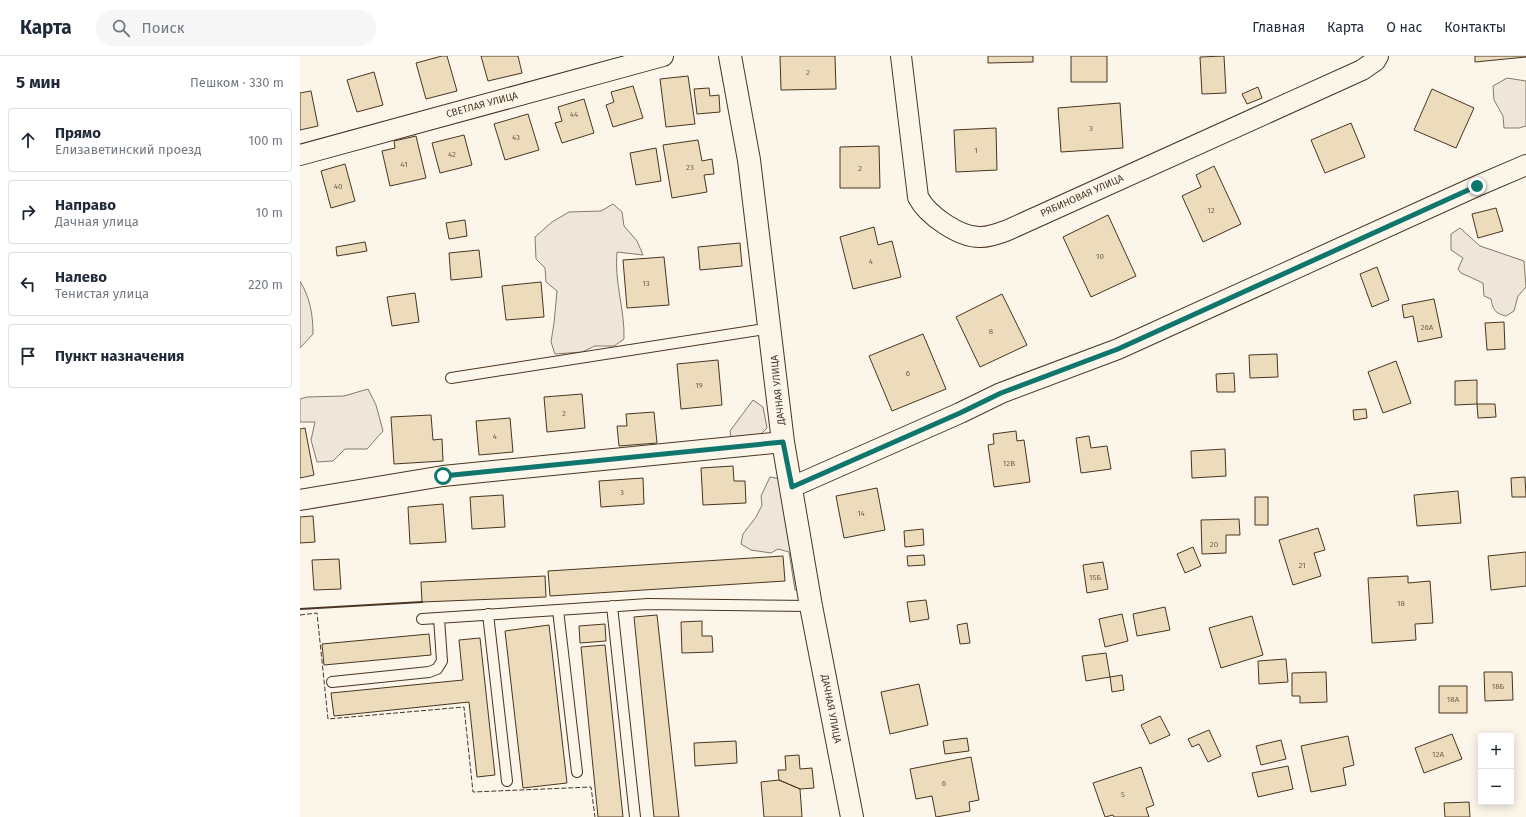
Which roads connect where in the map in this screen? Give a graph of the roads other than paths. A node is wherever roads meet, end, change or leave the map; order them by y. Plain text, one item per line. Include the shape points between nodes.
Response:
1 (663, 56) edge
2 (730, 56) edge
3 (901, 56) edge
4 (1378, 56) edge
5 (300, 155) edge
6 (1526, 165) edge
7 (771, 328) junction
8 (451, 378) dead end
9 (783, 442) junction
10 (792, 487) junction
11 (300, 500) edge
12 (612, 606) junction
13 (811, 606) junction
14 (558, 610) junction
15 (488, 614) junction
16 (439, 618) junction
17 (422, 619) dead end
18 (332, 682) dead end
19 (577, 772) dead end
20 (506, 781) dead end
21 (635, 817) edge
22 (852, 817) edge

1 - 5 street, СВЕТЛАЯ УЛИЦА
2 - 7 street, ДАЧНАЯ УЛИЦА via 749,160
3 - 4 street, РЯБИНОВАЯ УЛИЦА via 918,196 922,205 959,232 981,237 1008,230 1362,70
6 - 10 street via 1118,349 1001,393
7 - 8 lane
7 - 9 street, ДАЧНАЯ УЛИЦА
9 - 10 street, ДАЧНАЯ УЛИЦА
9 - 11 street via 443,476
10 - 13 street, ДАЧНАЯ УЛИЦА
12 - 13 lane
12 - 14 lane
12 - 21 lane
13 - 22 street, ДАЧНАЯ УЛИЦА
14 - 15 lane
14 - 19 lane
15 - 16 lane
15 - 20 lane
16 - 17 lane
16 - 18 lane via 442,661 437,669

